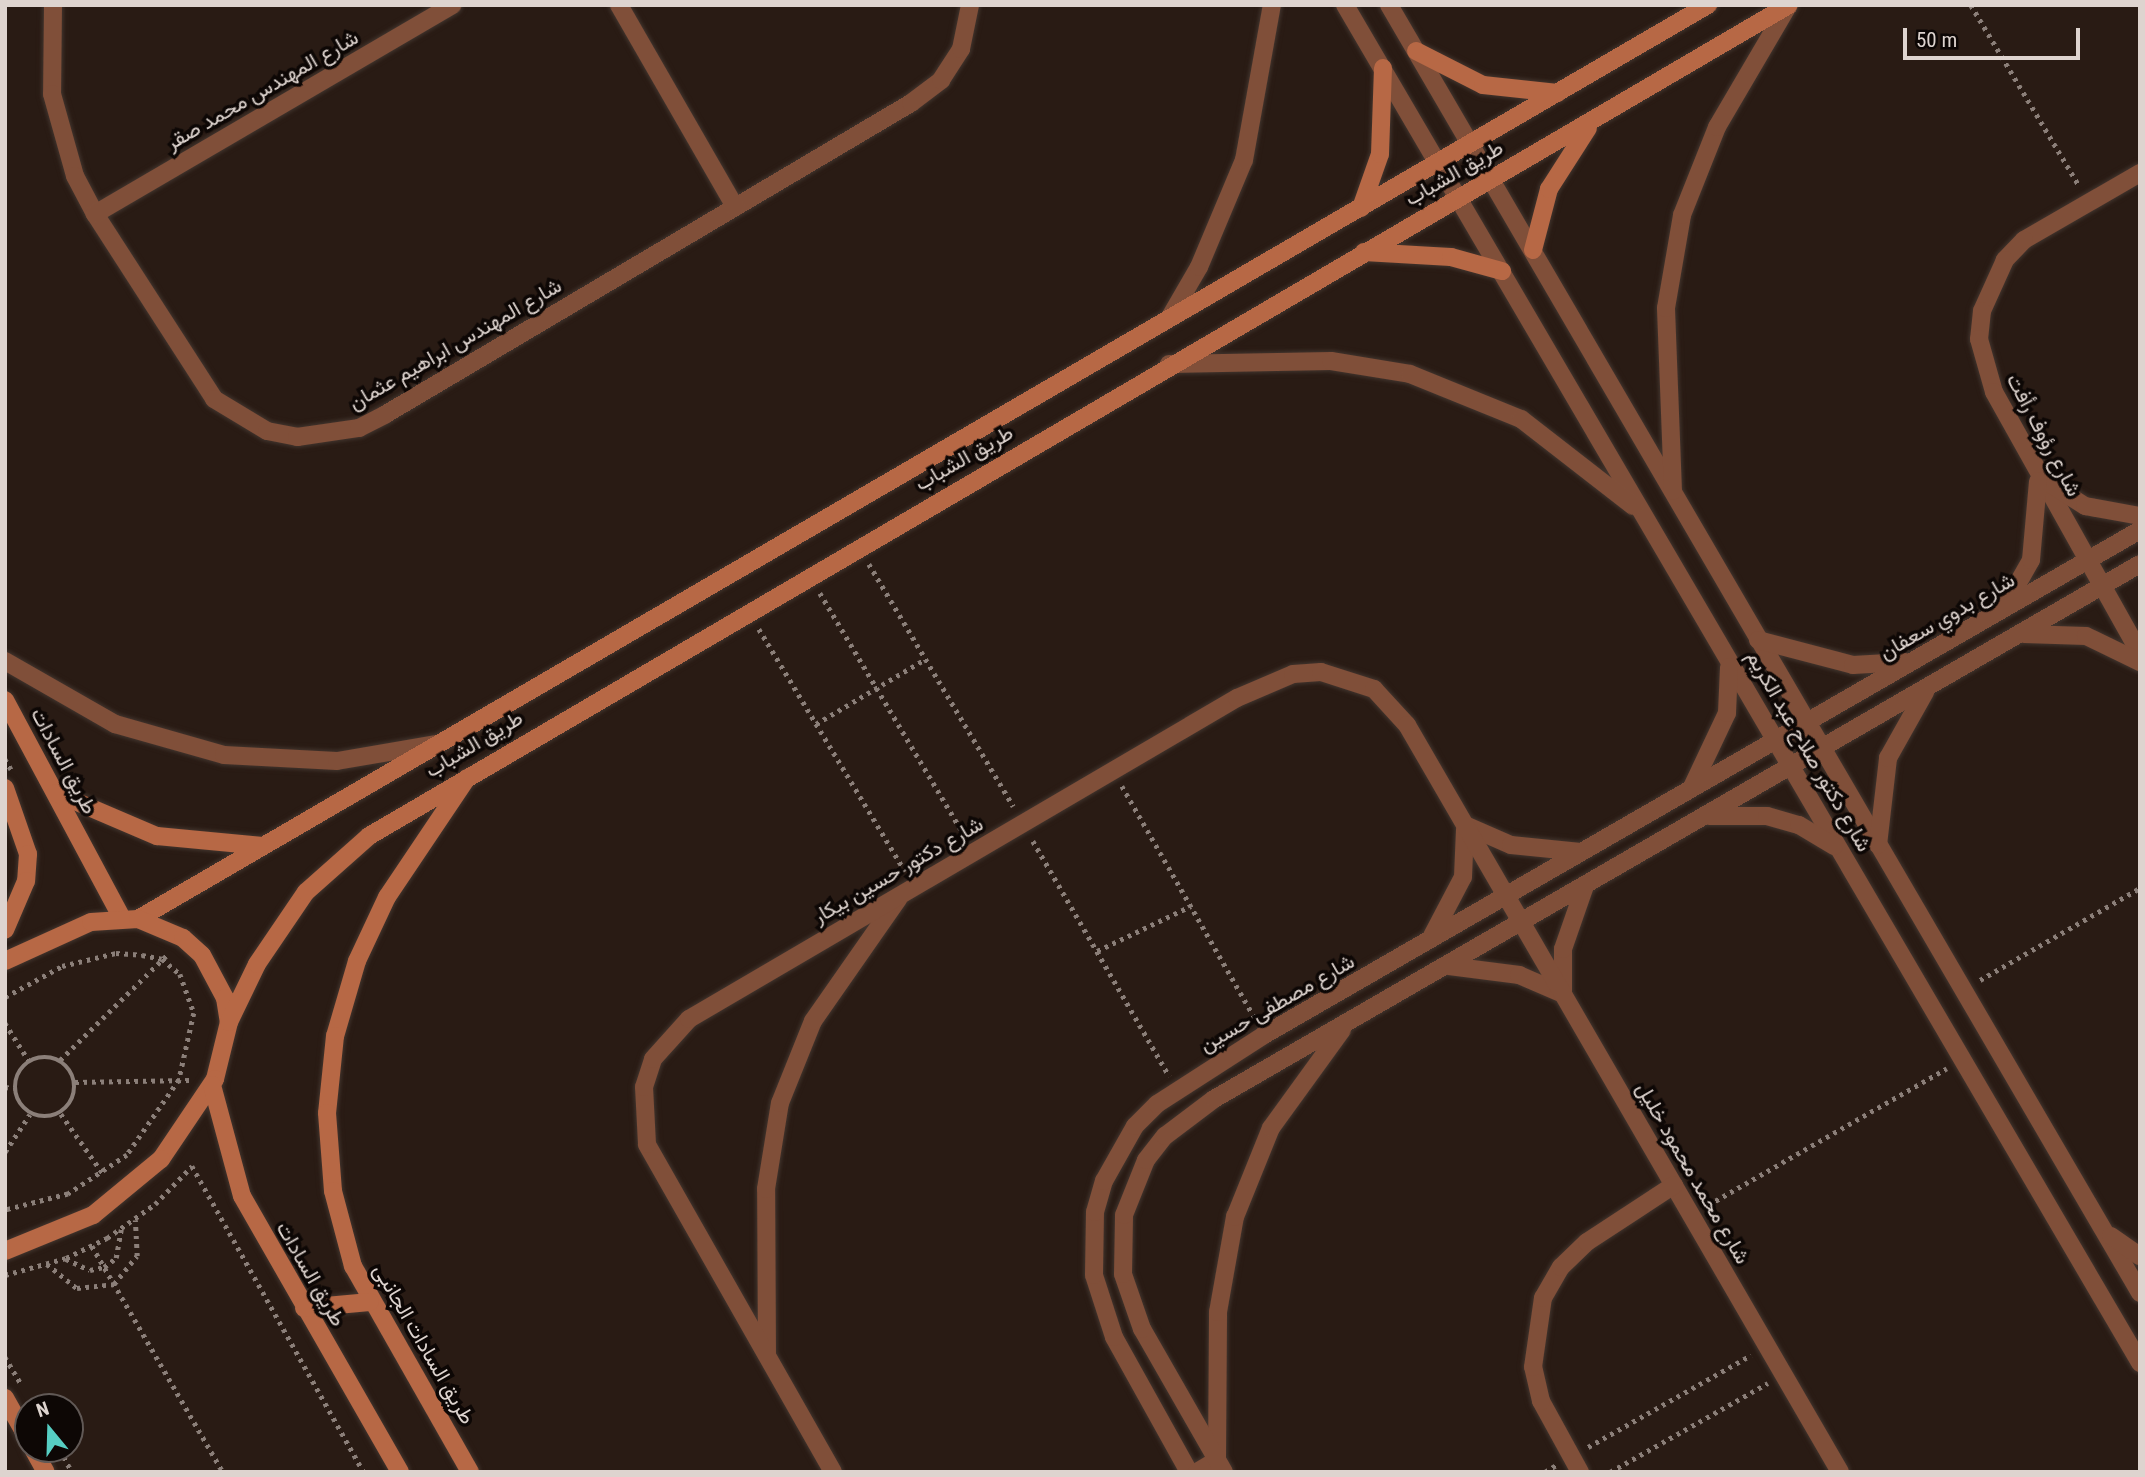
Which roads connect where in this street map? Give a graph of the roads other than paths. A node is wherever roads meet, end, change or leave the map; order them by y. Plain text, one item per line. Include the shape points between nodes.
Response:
1 (53, 5) edge
2 (452, 5) edge
3 (619, 5) edge
4 (970, 5) edge
5 (1272, 5) edge
6 (1345, 5) edge
7 (1389, 5) edge
8 (1708, 5) edge
9 (1789, 6) edge
10 (1416, 51) junction
11 (1383, 68) junction
12 (1558, 93) junction
13 (1599, 116) junction
14 (1470, 144) junction
15 (1439, 162) junction
16 (2140, 173) edge
17 (1490, 178) junction
18 (1459, 196) junction
19 (735, 207) junction
20 (1361, 208) junction
21 (95, 214) junction
22 (1533, 250) junction
23 (1364, 253) junction
24 (1502, 271) junction
25 (1170, 317) junction
26 (1169, 365) junction
27 (2037, 474) junction
28 (1674, 494) junction
29 (2140, 516) edge
30 (1647, 518) junction
31 (2140, 530) edge
32 (2087, 561) junction
33 (2140, 564) edge
34 (2102, 586) junction
35 (2003, 610) junction
36 (2018, 635) junction
37 (1758, 640) junction
38 (2140, 653) edge
39 (1727, 656) junction
40 (1915, 660) junction
41 (5, 661) edge
42 (2140, 662) edge
43 (1931, 685) junction
44 (5, 700) edge
45 (1807, 723) junction
46 (449, 740) junction
47 (1776, 740) junction
48 (1821, 748) junction
49 (1791, 765) junction
50 (472, 771) junction
51 (5, 788) edge
52 (55, 792) junction
53 (1689, 792) junction
54 (1702, 817) junction
55 (1465, 825) junction
56 (1878, 845) junction
57 (267, 846) junction
58 (1585, 852) junction
59 (1848, 863) junction
60 (1586, 885) junction
61 (908, 890) junction
62 (1507, 897) junction
63 (130, 919) junction
64 (1521, 922) junction
65 (5, 930) edge
66 (1425, 944) junction
67 (5, 961) edge
68 (1448, 965) junction
69 (1563, 994) junction
70 (229, 1022) junction
71 (1349, 1022) junction
72 (213, 1082) junction
73 (1674, 1185) junction
74 (2105, 1231) junction
75 (5, 1251) edge
76 (2140, 1256) edge
77 (2140, 1293) edge
78 (370, 1302) junction
79 (304, 1308) junction
80 (767, 1357) junction
81 (2140, 1363) edge
82 (5, 1398) edge
83 (14, 1414) edge
84 (1575, 1464) edge
85 (1221, 1466) edge
86 (400, 1472) edge
87 (470, 1472) edge
88 (833, 1472) edge
89 (1189, 1472) edge
90 (1197, 1472) edge
91 (1840, 1472) edge

1 - 21 street, شارع المهندس ابراهيم عثمان via 49,52 56,115 75,176
2 - 21 street, شارع المهندس محمد صقر
3 - 19 street
4 - 19 street, شارع المهندس ابراهيم عثمان via 961,49 941,80
5 - 25 street via 1244,160 1204,257
6 - 11 street, شارع دكتور صلاح عبد الكريم
7 - 10 street, شارع دكتور صلاح عبد الكريم
8 - 12 main road, طريق الشباب
9 - 13 main road, طريق الشباب
9 - 28 street via 1717,127 1682,215 1666,308
10 - 12 main road via 1483,85
10 - 14 street, شارع دكتور صلاح عبد الكريم
11 - 15 street, شارع دكتور صلاح عبد الكريم
11 - 20 main road via 1382,135
12 - 14 main road, طريق الشباب
13 - 17 main road, طريق الشباب
13 - 22 main road via 1561,162
14 - 15 main road, طريق الشباب
14 - 17 street, شارع دكتور صلاح عبد الكريم
15 - 18 street, شارع دكتور صلاح عبد الكريم
15 - 20 main road, طريق الشباب
16 - 27 street, شارع رؤوف رأفت via 2024,240 2000,268 1982,311 1983,366
17 - 18 main road, طريق الشباب
17 - 22 street, شارع دكتور صلاح عبد الكريم
18 - 23 main road, طريق الشباب
18 - 24 street, شارع دكتور صلاح عبد الكريم
19 - 21 street, شارع المهندس ابراهيم عثمان via 359,428 297,437 267,431 214,399
20 - 25 main road, طريق الشباب
22 - 28 street, شارع دكتور صلاح عبد الكريم
23 - 24 main road via 1451,257
23 - 26 main road, طريق الشباب
24 - 30 street, شارع دكتور صلاح عبد الكريم
25 - 46 main road, طريق الشباب
26 - 30 street via 1331,361 1448,386 1555,440
26 - 50 main road, طريق الشباب
27 - 29 street via 2085,506
27 - 32 street, شارع رؤوف رأفت
27 - 35 street via 2038,532 2031,560
28 - 37 street, شارع دكتور صلاح عبد الكريم
30 - 39 street, شارع دكتور صلاح عبد الكريم
31 - 32 street, شارع بدوي سعفان
32 - 34 street, شارع رؤوف رأفت
32 - 35 street, شارع بدوي سعفان
33 - 34 street
34 - 36 street
34 - 38 street, شارع رؤوف رأفت
35 - 40 street, شارع بدوي سعفان
36 - 42 street via 2086,636
36 - 43 street
37 - 40 street via 1853,665
37 - 45 street, شارع دكتور صلاح عبد الكريم
39 - 47 street, شارع دكتور صلاح عبد الكريم
39 - 53 street via 1732,683 1727,713
40 - 45 street, شارع بدوي سعفان
41 - 46 street via 115,724 224,755 337,761
43 - 48 street
43 - 56 street via 1888,758
44 - 52 main road, طريق السادات
45 - 47 street, شارع بدوي سعفان
45 - 48 street, شارع دكتور صلاح عبد الكريم
46 - 57 main road, طريق الشباب
47 - 49 street, شارع دكتور صلاح عبد الكريم
47 - 53 street, شارع مصطفى حسين
48 - 49 street
48 - 56 street, شارع دكتور صلاح عبد الكريم
49 - 54 street
49 - 59 street, شارع دكتور صلاح عبد الكريم
50 - 70 main road, طريق الشباب via 369,836 306,892 257,964
50 - 78 main road, طريق السادات الجانبى via 387,897 357,961 335,1036 327,1113 333,1191
51 - 65 main road via 28,854 26,881
52 - 57 main road via 157,836
52 - 63 main road, طريق السادات
53 - 58 street, شارع مصطفى حسين
54 - 59 street via 1756,815 1799,825 1828,840
54 - 60 street
55 - 58 street via 1511,845
55 - 61 street, شارع دكتور حسين بيكار via 1395,707 1374,689 1321,672 1267,683
55 - 62 street, شارع دكتور حسين بيكار
55 - 66 street via 1465,865 1455,902
56 - 74 street, شارع دكتور صلاح عبد الكريم
57 - 63 main road, طريق الشباب
58 - 62 street, شارع مصطفى حسين
59 - 81 street, شارع دكتور صلاح عبد الكريم
60 - 64 street
60 - 69 street via 1563,949
61 - 80 street via 813,1021 780,1103 766,1189
61 - 80 street, شارع دكتور حسين بيكار via 689,1019 653,1059 644,1087 647,1144
62 - 64 street, شارع محمد محمود خليل
62 - 66 street, شارع مصطفى حسين
63 - 67 main road, طريق الشباب via 51,936
63 - 70 main road via 183,938 216,975
64 - 68 street
64 - 69 street, شارع محمد محمود خليل
66 - 89 street, شارع مصطفى حسين via 1177,1088 1117,1153 1095,1212 1096,1285 1114,1337
68 - 69 street via 1519,975
68 - 71 street
69 - 73 street, شارع محمد محمود خليل
70 - 72 main road, طريق الشباب
71 - 85 street via 1271,1128 1235,1217 1218,1312
71 - 85 street via 1186,1116 1146,1160 1124,1214 1121,1244 1130,1302
72 - 75 main road via 161,1159 119,1196 52,1235
72 - 79 main road, طريق السادات via 242,1196
73 - 84 street via 1587,1242 1561,1267 1543,1298 1533,1367 1541,1401
73 - 91 street, شارع محمد محمود خليل
74 - 76 street
74 - 77 street, شارع دكتور صلاح عبد الكريم
78 - 79 main road
78 - 87 main road, طريق السادات الجانبى
79 - 86 main road, طريق السادات
80 - 88 street, شارع دكتور حسين بيكار
82 - 83 main road
85 - 90 street

